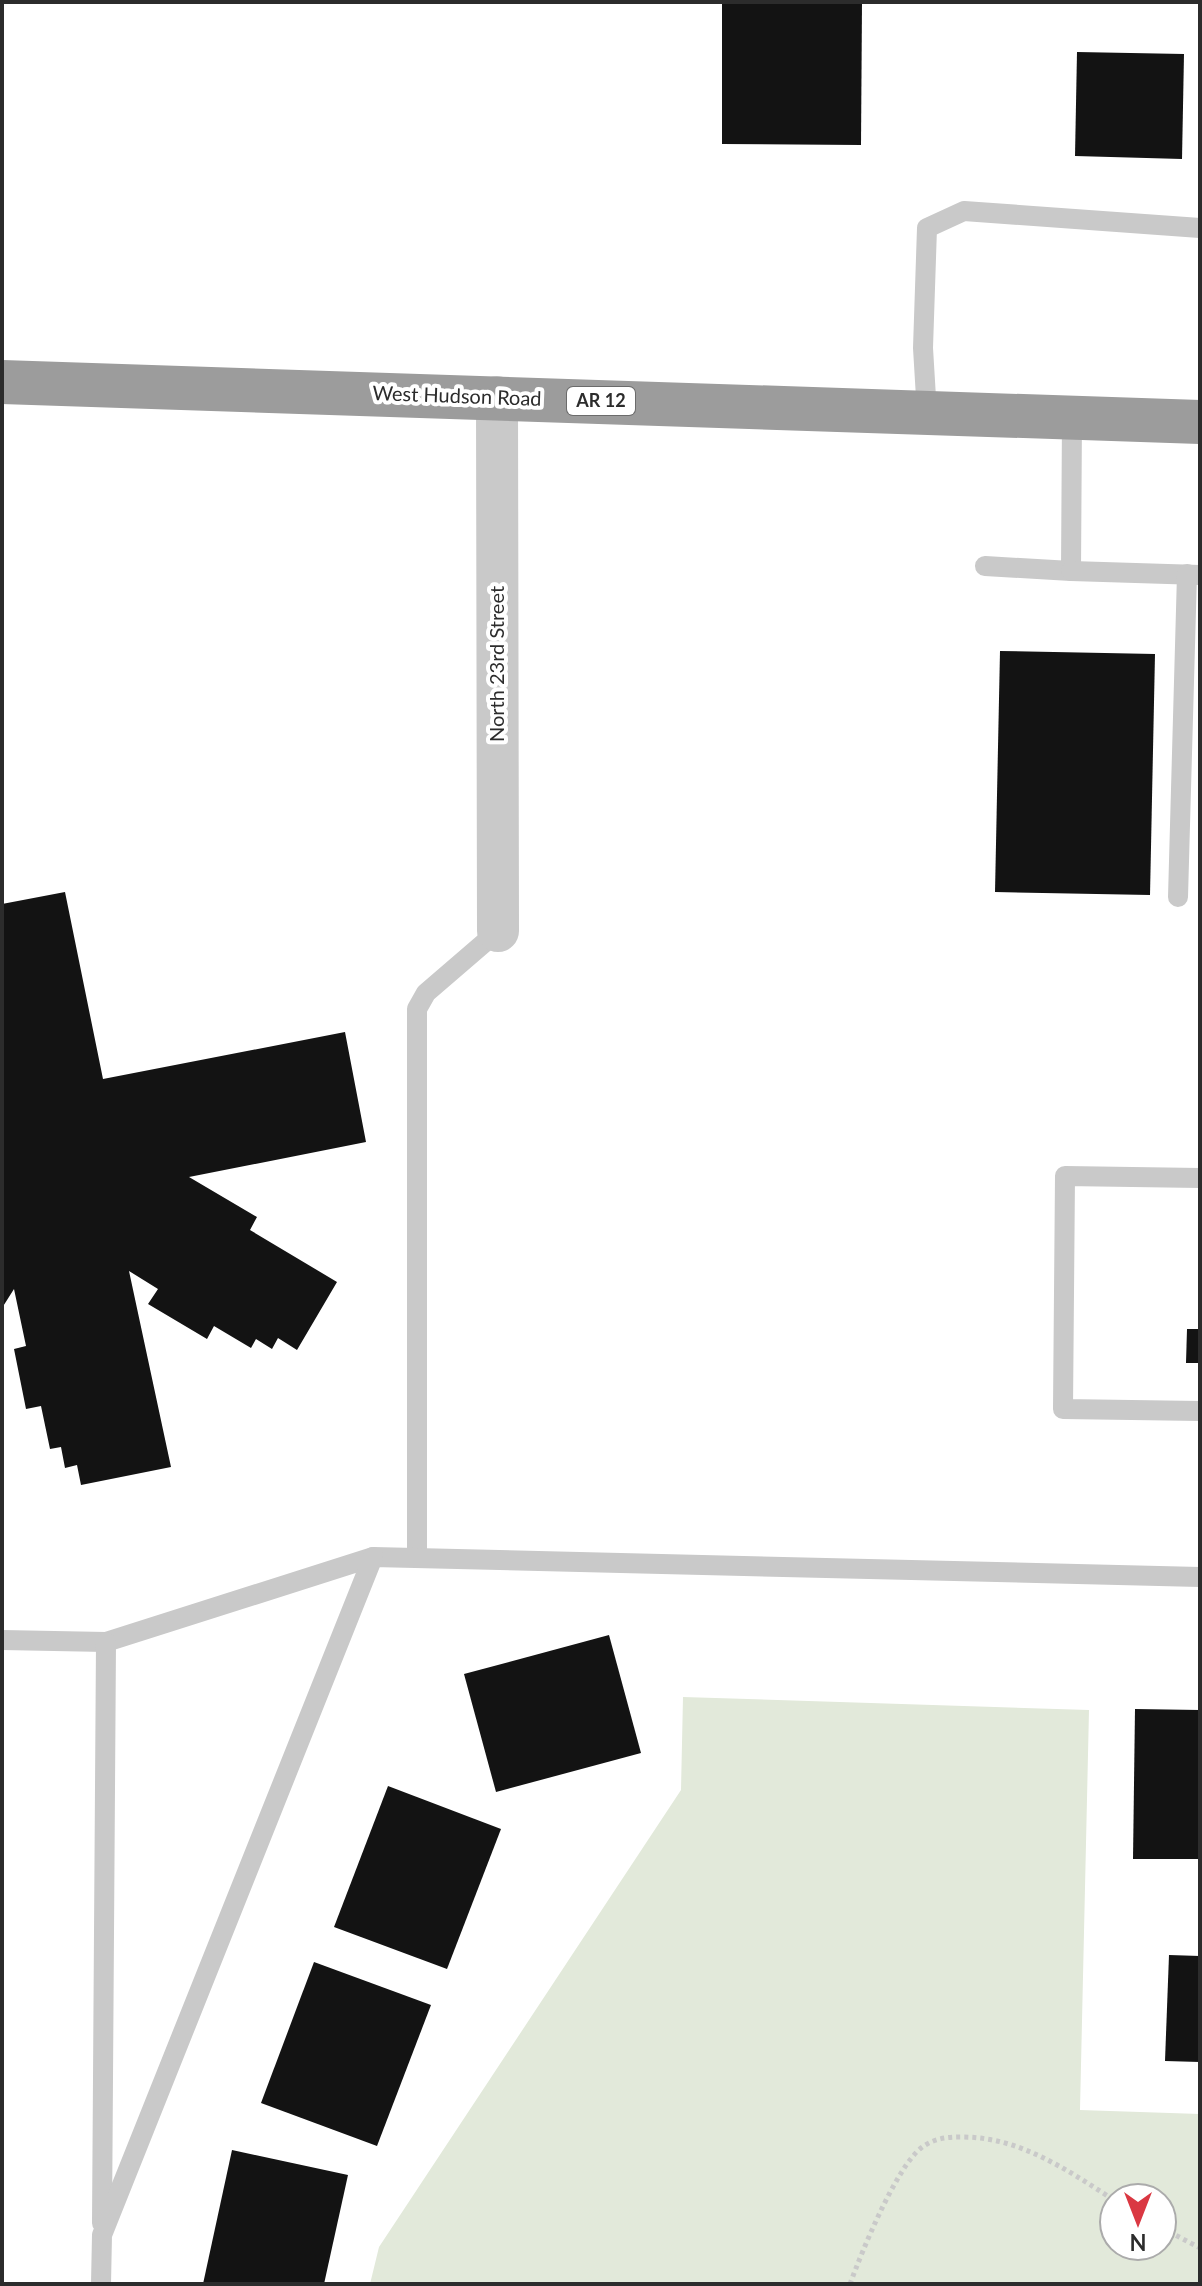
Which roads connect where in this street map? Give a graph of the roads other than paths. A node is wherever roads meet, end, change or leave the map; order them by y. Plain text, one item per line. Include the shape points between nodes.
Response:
1 (1200, 228) edge
2 (2, 382) edge
3 (497, 397) junction
4 (927, 414) junction
5 (1072, 418) junction
6 (1200, 422) edge
7 (985, 566) dead end
8 (1071, 571) junction
9 (1193, 574) edge
10 (1178, 897) dead end
11 (498, 931) joint
12 (1200, 1178) edge
13 (1200, 1411) edge
14 (373, 1557) junction
15 (417, 1558) junction
16 (1200, 1577) edge
17 (2, 1640) edge
18 (106, 1642) junction
19 (102, 2235) junction
20 (101, 2284) edge

1 - 4 lane via 964,211 927,228
2 - 3 highway, West Hudson Road / AR 12
3 - 4 highway, West Hudson Road / AR 12
3 - 11 street, North 23rd Street
4 - 5 highway, West Hudson Road / AR 12
5 - 6 highway, West Hudson Road / AR 12
5 - 8 lane
7 - 8 lane
8 - 9 lane
9 - 10 lane
11 - 15 lane via 426,993 417,1009
12 - 13 lane via 1065,1176 1063,1409
14 - 15 lane
14 - 18 lane
14 - 19 lane
15 - 16 lane
17 - 18 lane
18 - 19 lane
19 - 20 lane

